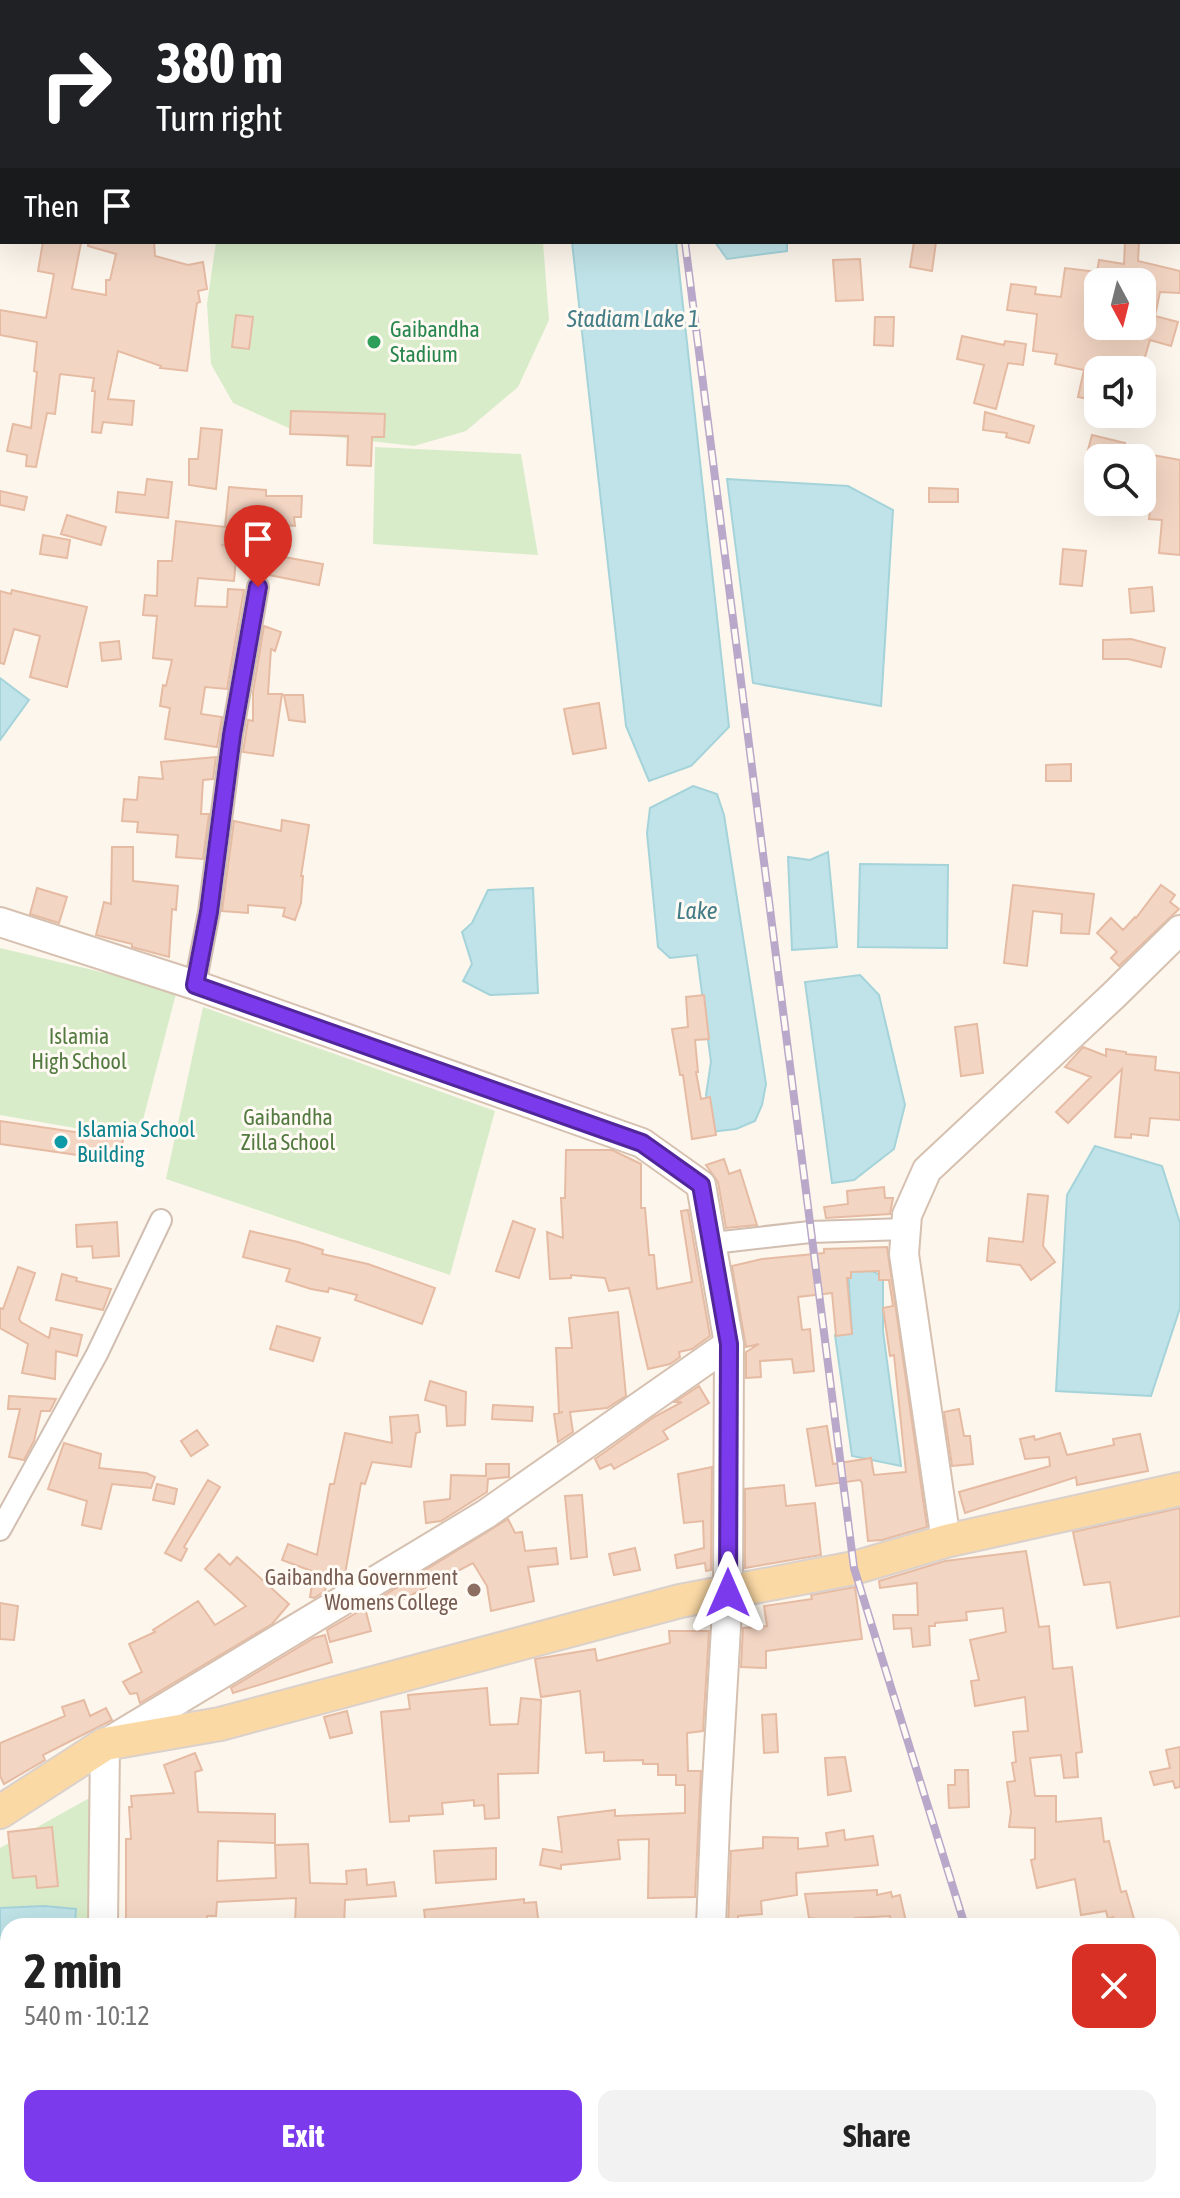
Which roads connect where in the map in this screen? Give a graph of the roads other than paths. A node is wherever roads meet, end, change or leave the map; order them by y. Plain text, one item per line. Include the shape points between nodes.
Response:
1 (258, 587) dead end
2 (0, 922) edge
3 (1180, 930) edge
4 (195, 985) junction
5 (161, 1220) dead end
6 (906, 1229) junction
7 (713, 1243) junction
8 (729, 1344) junction
9 (1180, 1489) edge
10 (0, 1530) edge
11 (946, 1541) junction
12 (728, 1593) junction
13 (105, 1744) junction
14 (0, 1812) edge
15 (103, 1918) edge
16 (711, 1918) edge

1 - 4 street
2 - 4 street
3 - 6 street via 927,1170
4 - 7 street via 642,1143 701,1185
5 - 10 street via 97,1354
6 - 7 street
6 - 11 street via 904,1254
7 - 8 street
8 - 12 street
8 - 13 street via 486,1514
9 - 11 main road
11 - 12 main road via 854,1568
12 - 13 main road via 680,1601 220,1724
12 - 16 street
13 - 14 main road
13 - 15 street

